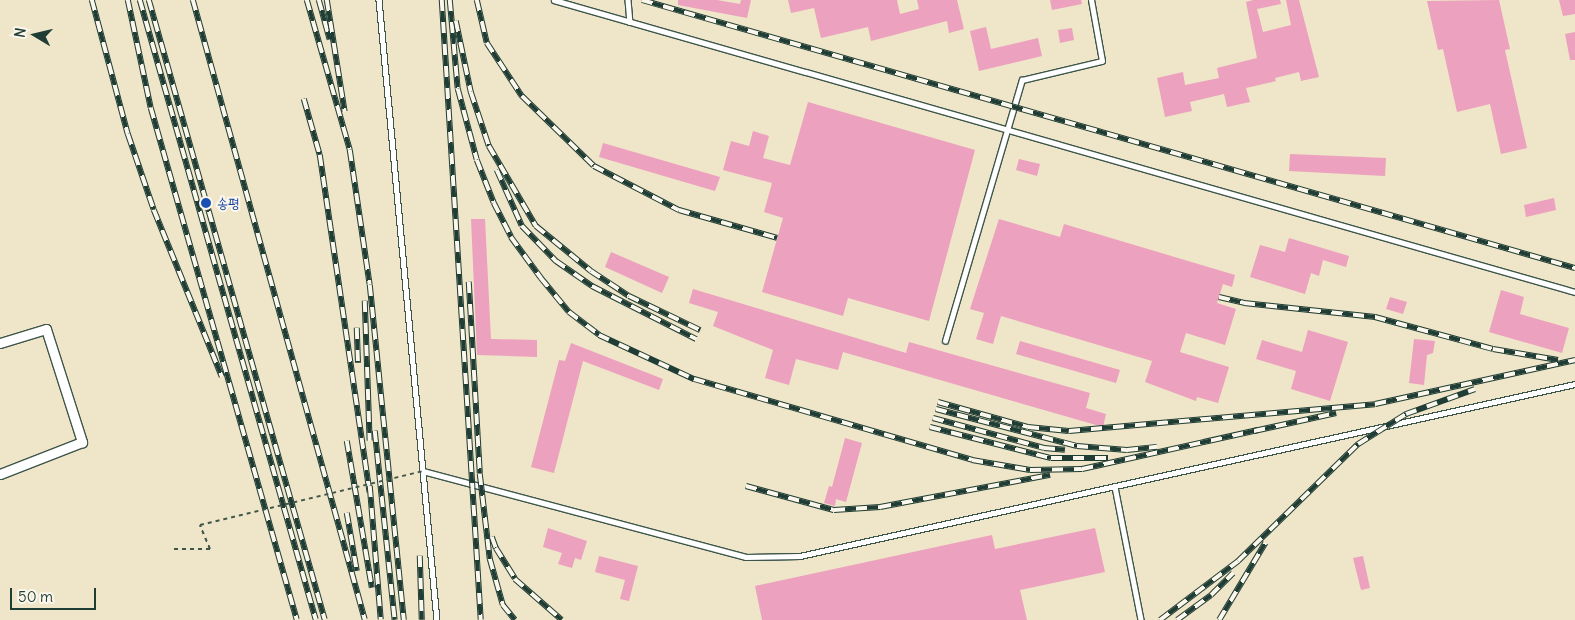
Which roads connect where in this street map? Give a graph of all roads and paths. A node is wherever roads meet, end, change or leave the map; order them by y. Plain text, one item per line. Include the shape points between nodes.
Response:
1 (379, 0) edge
2 (554, 0) edge
3 (628, 0) edge
4 (1091, 0) edge
5 (630, 22) junction
6 (1006, 129) junction
7 (1575, 292) edge
8 (945, 341) dead end
9 (0, 343) edge
10 (1575, 384) edge
11 (423, 471) junction
12 (0, 474) edge
13 (1115, 487) junction
14 (174, 549) dead end
15 (437, 620) edge
16 (1141, 620) edge

1 - 11 lane
2 - 5 lane
3 - 5 lane
4 - 6 lane via 1102,61 1022,80
5 - 6 lane
6 - 7 lane
6 - 8 lane
9 - 12 street via 46,329 82,442
10 - 13 lane
11 - 13 lane via 746,557 800,556
11 - 14 path, bridge via 200,525 210,549
11 - 15 lane
13 - 16 lane

